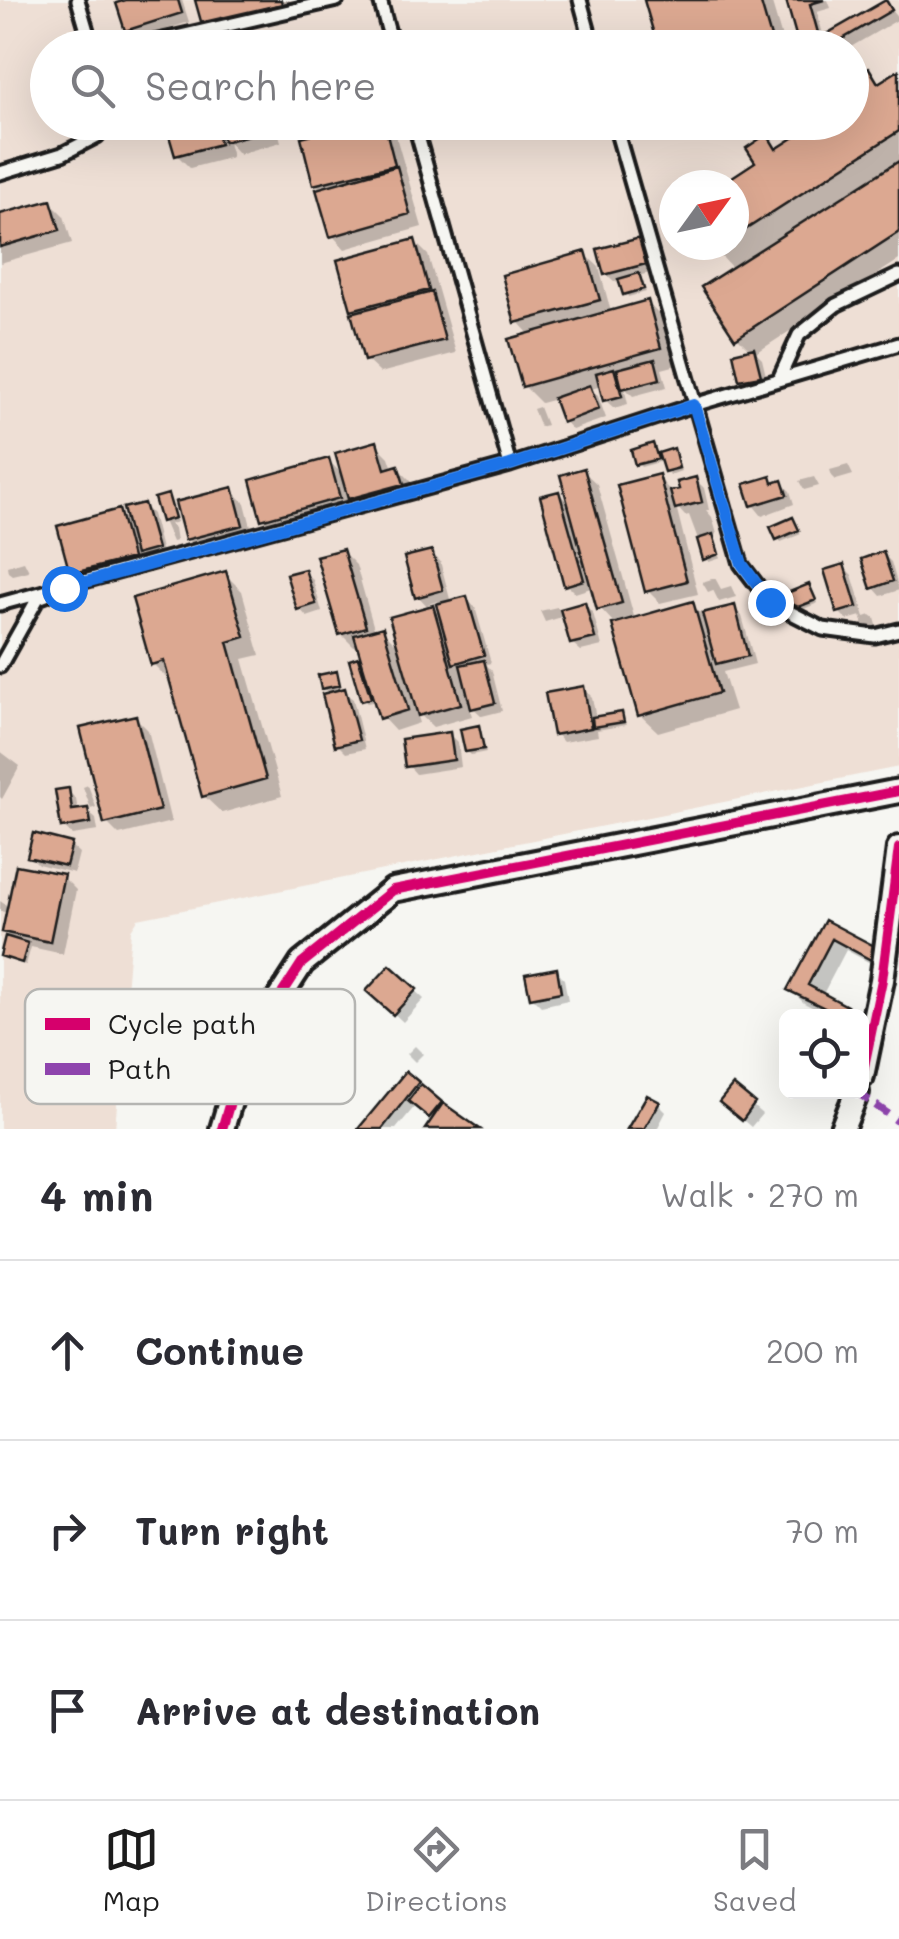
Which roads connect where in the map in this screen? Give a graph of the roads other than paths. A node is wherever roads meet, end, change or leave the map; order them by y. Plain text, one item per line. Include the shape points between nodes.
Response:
1 (78, 0) edge
2 (337, 0) edge
3 (380, 0) edge
4 (580, 0) edge
5 (87, 30) edge
6 (206, 30) edge
7 (389, 30) edge
8 (589, 30) edge
9 (88, 140) edge
10 (419, 140) edge
11 (619, 140) edge
12 (0, 172) edge
13 (899, 275) edge
14 (899, 344) edge
15 (779, 379) junction
16 (694, 405) junction
17 (510, 465) junction
18 (64, 588) junction
19 (0, 604) edge
20 (899, 630) edge
21 (0, 666) edge
22 (899, 790) edge
23 (899, 848) edge
24 (285, 989) edge
25 (869, 1042) edge
26 (854, 1099) edge
27 (229, 1104) edge
28 (222, 1129) edge
29 (842, 1129) edge

1 - 5 lane
2 - 6 lane
3 - 7 lane
4 - 8 lane
9 - 12 lane
10 - 17 lane
11 - 16 lane
13 - 15 lane via 836,305 798,335
14 - 15 lane
15 - 16 lane
16 - 17 lane
16 - 20 lane via 742,564 770,602 822,629 875,636
17 - 18 lane
18 - 19 lane
18 - 21 lane via 38,598
22 - 24 street via 394,890 302,963
23 - 25 street
26 - 29 street
27 - 28 street

